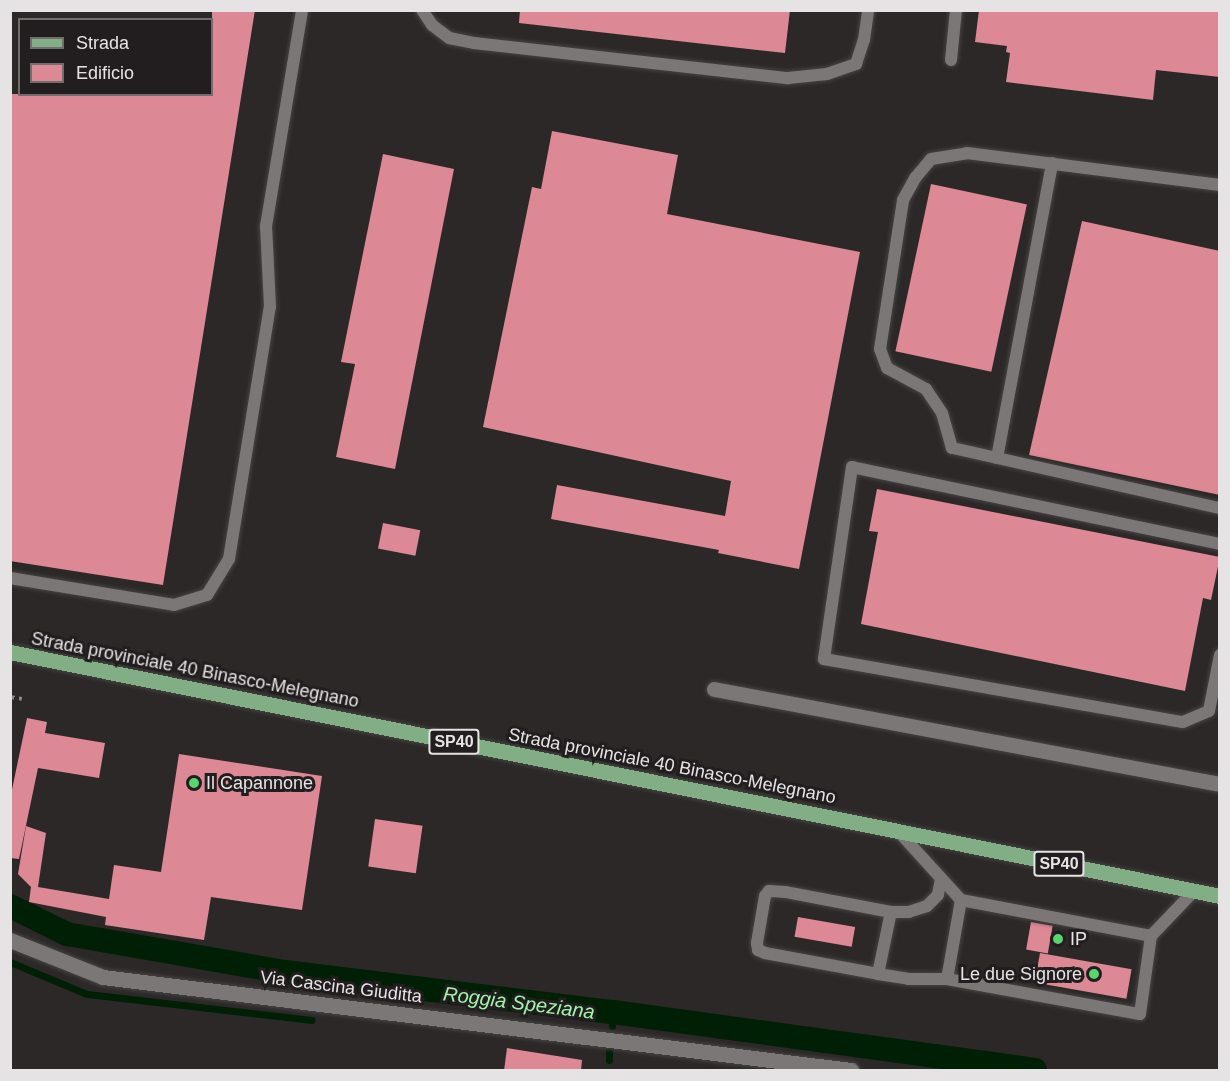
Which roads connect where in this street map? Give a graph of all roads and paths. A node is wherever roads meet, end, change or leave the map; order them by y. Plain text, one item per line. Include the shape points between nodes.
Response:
1 (302, 10) edge
2 (422, 10) edge
3 (867, 10) edge
4 (956, 10) edge
5 (951, 60) dead end
6 (1052, 163) junction
7 (1220, 184) edge
8 (997, 458) junction
9 (1219, 508) edge
10 (1220, 544) edge
11 (10, 578) edge
12 (10, 652) edge
13 (1220, 655) edge
14 (714, 689) dead end
15 (10, 697) edge
16 (22, 699) dead end
17 (1220, 784) edge
18 (898, 831) junction
19 (941, 879) junction
20 (1194, 891) junction
21 (1220, 896) edge
22 (961, 900) junction
23 (891, 912) junction
24 (1150, 936) junction
25 (10, 940) edge
26 (878, 975) junction
27 (946, 979) junction
28 (851, 1071) edge

1 - 11 lane via 266,225 270,307 229,559 207,595 174,605
2 - 3 lane via 432,25 449,38 474,43 788,78 827,74 856,64 864,40
4 - 5 lane
6 - 7 lane
6 - 8 lane
6 - 8 lane via 968,153 931,159 903,200 880,349 887,368 926,388 942,413 952,448
8 - 9 lane
10 - 13 lane via 852,467 825,659 1183,722 1209,711
12 - 18 main road, Strada provinciale 40 Binasco-Melegnano / SP40
14 - 17 street
15 - 16 path
18 - 19 lane
18 - 20 main road, Strada provinciale 40 Binasco-Melegnano / SP40
19 - 22 lane
19 - 23 lane via 938,895 927,906
20 - 21 main road, Strada provinciale 40 Binasco-Melegnano / SP40
20 - 24 lane
22 - 24 lane
22 - 27 lane
23 - 26 lane
23 - 26 lane via 777,890 765,896 758,950
24 - 27 lane via 1140,1014
25 - 28 street, Via Cascina Giuditta via 103,977
26 - 27 lane

